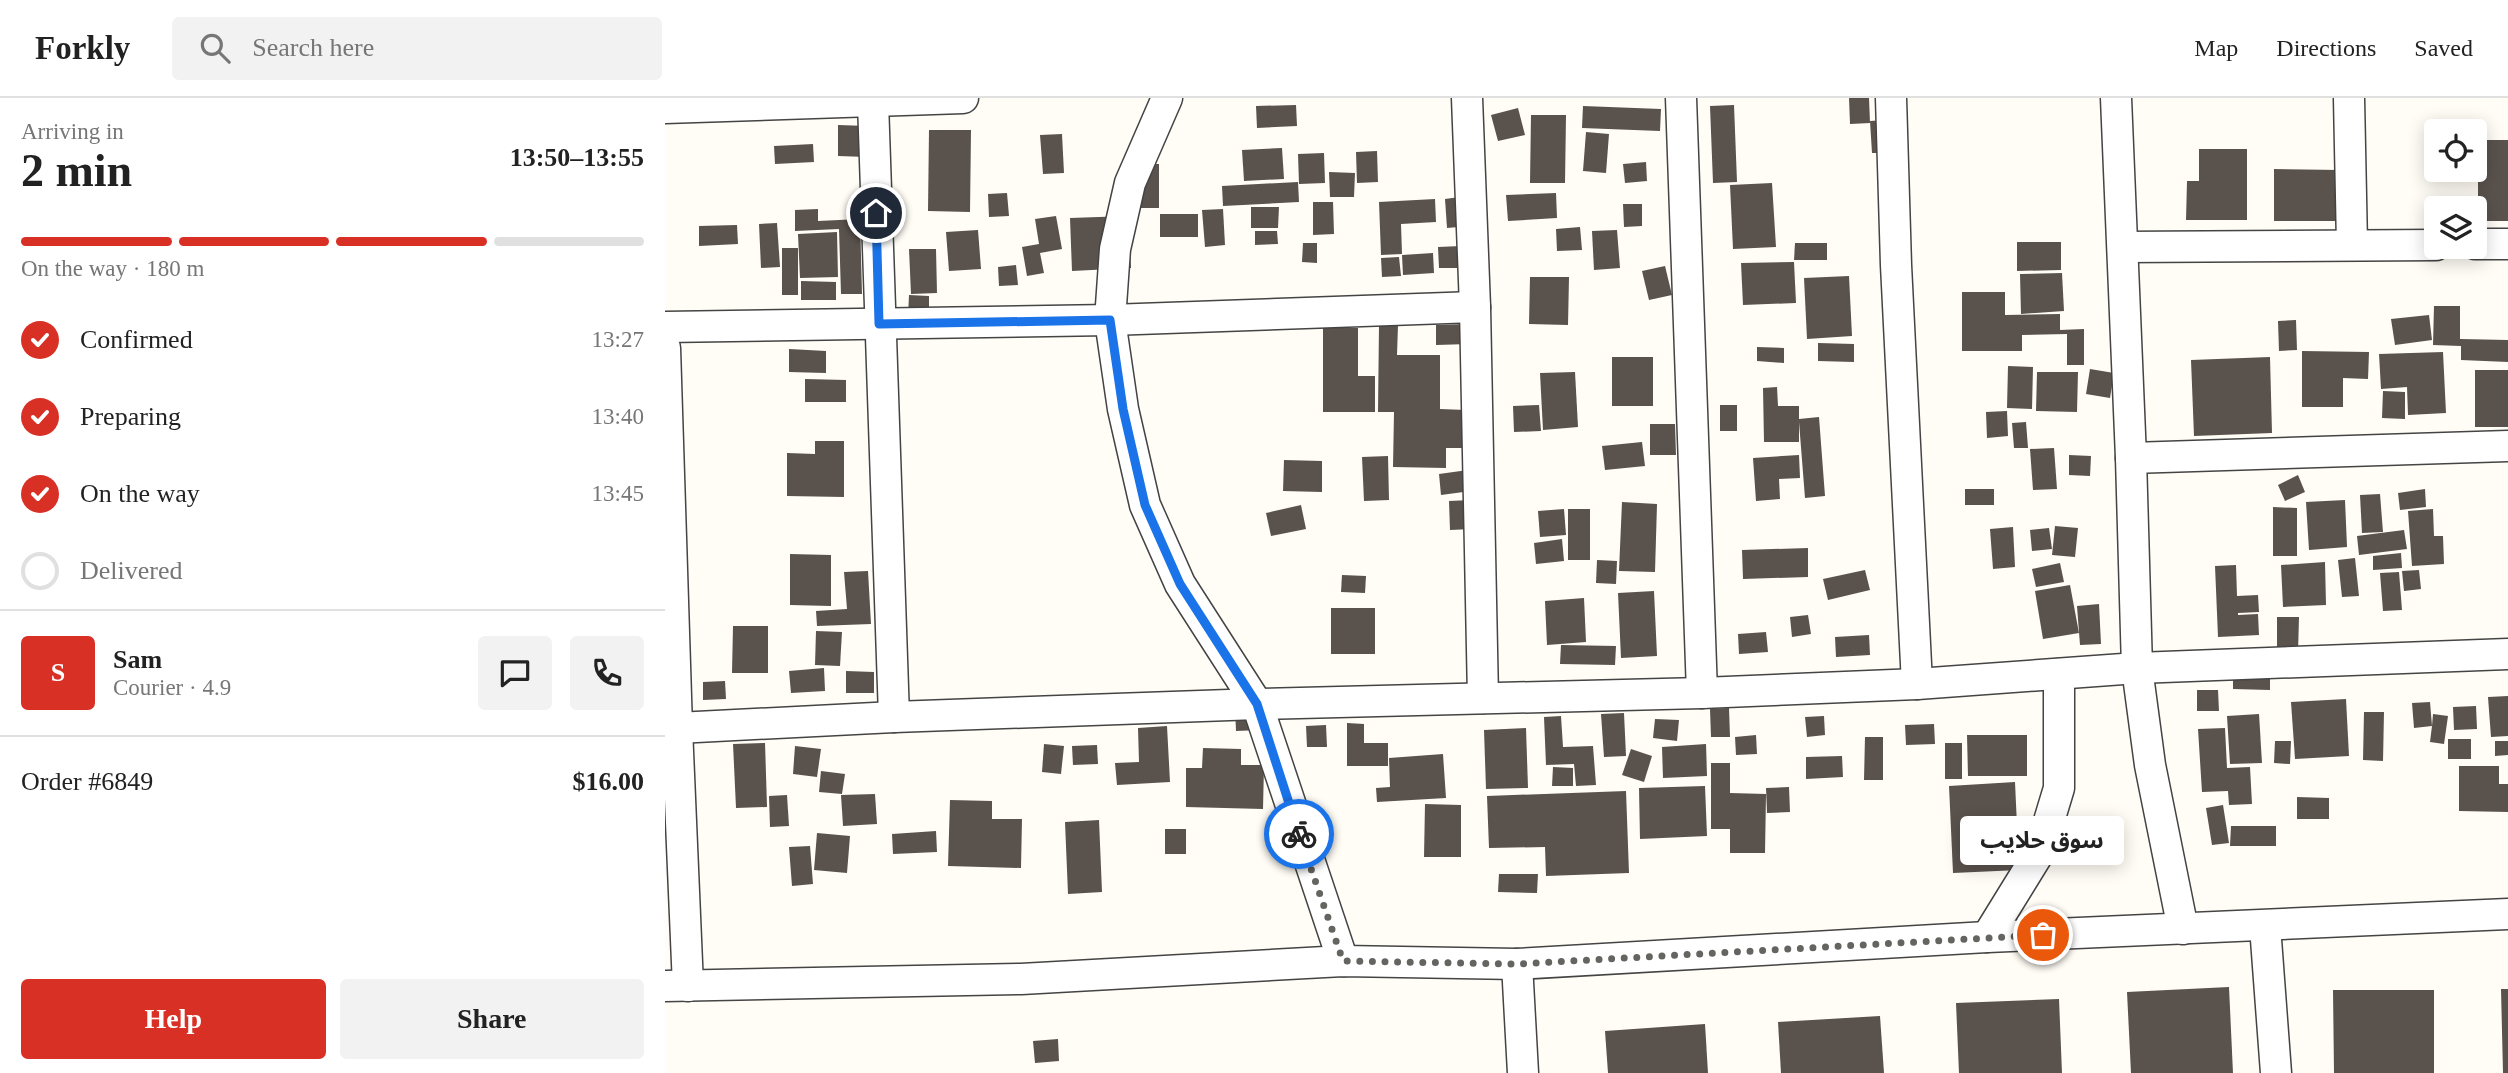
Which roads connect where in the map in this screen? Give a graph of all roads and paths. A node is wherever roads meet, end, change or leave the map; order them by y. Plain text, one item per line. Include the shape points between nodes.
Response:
1 (948, 98) edge
2 (1167, 98) edge
3 (1467, 98) edge
4 (1681, 98) edge
5 (1891, 98) edge
6 (2116, 98) edge
7 (2349, 98) edge
8 (739, 101) edge
9 (873, 102) junction
10 (665, 108) edge
11 (2487, 244) edge
12 (2508, 244) edge
13 (2352, 245) junction
14 (2424, 245) edge
15 (2123, 247) junction
16 (1475, 307) junction
17 (1110, 320) junction
18 (879, 324) junction
19 (665, 327) edge
20 (665, 348) edge
21 (2508, 446) edge
22 (2131, 458) junction
23 (2508, 654) edge
24 (2137, 668) junction
25 (2059, 674) junction
26 (1917, 684) junction
27 (1702, 693) junction
28 (1483, 698) junction
29 (1257, 704) junction
30 (894, 717) junction
31 (677, 728) junction
32 (2508, 914) edge
33 (2265, 926) junction
34 (2183, 929) junction
35 (1987, 937) junction
36 (1343, 961) junction
37 (1517, 964) junction
38 (676, 986) edge
39 (1523, 1073) edge
40 (2276, 1073) edge

1 - 9 street
2 - 17 street via 1130,183 1115,249
3 - 16 street
4 - 27 street
5 - 26 street
6 - 15 street
7 - 13 street
8 - 9 street
8 - 10 street
9 - 18 street
11 - 12 street
13 - 14 street
13 - 15 street
15 - 22 street
16 - 17 street
16 - 28 street
17 - 18 street
17 - 29 street via 1123,409 1145,505 1180,584
18 - 19 street
18 - 30 street
20 - 31 street
21 - 22 street
22 - 24 street
23 - 24 street
24 - 25 street
24 - 34 street via 2150,765
25 - 26 street
25 - 35 street via 2059,788 2039,851
26 - 27 street
27 - 28 street
28 - 29 street
29 - 30 street
29 - 36 street
30 - 31 street
31 - 38 street
32 - 33 street
33 - 34 street
33 - 40 street
34 - 35 street
35 - 37 street
36 - 37 street
36 - 38 street via 1021,979
37 - 39 street

